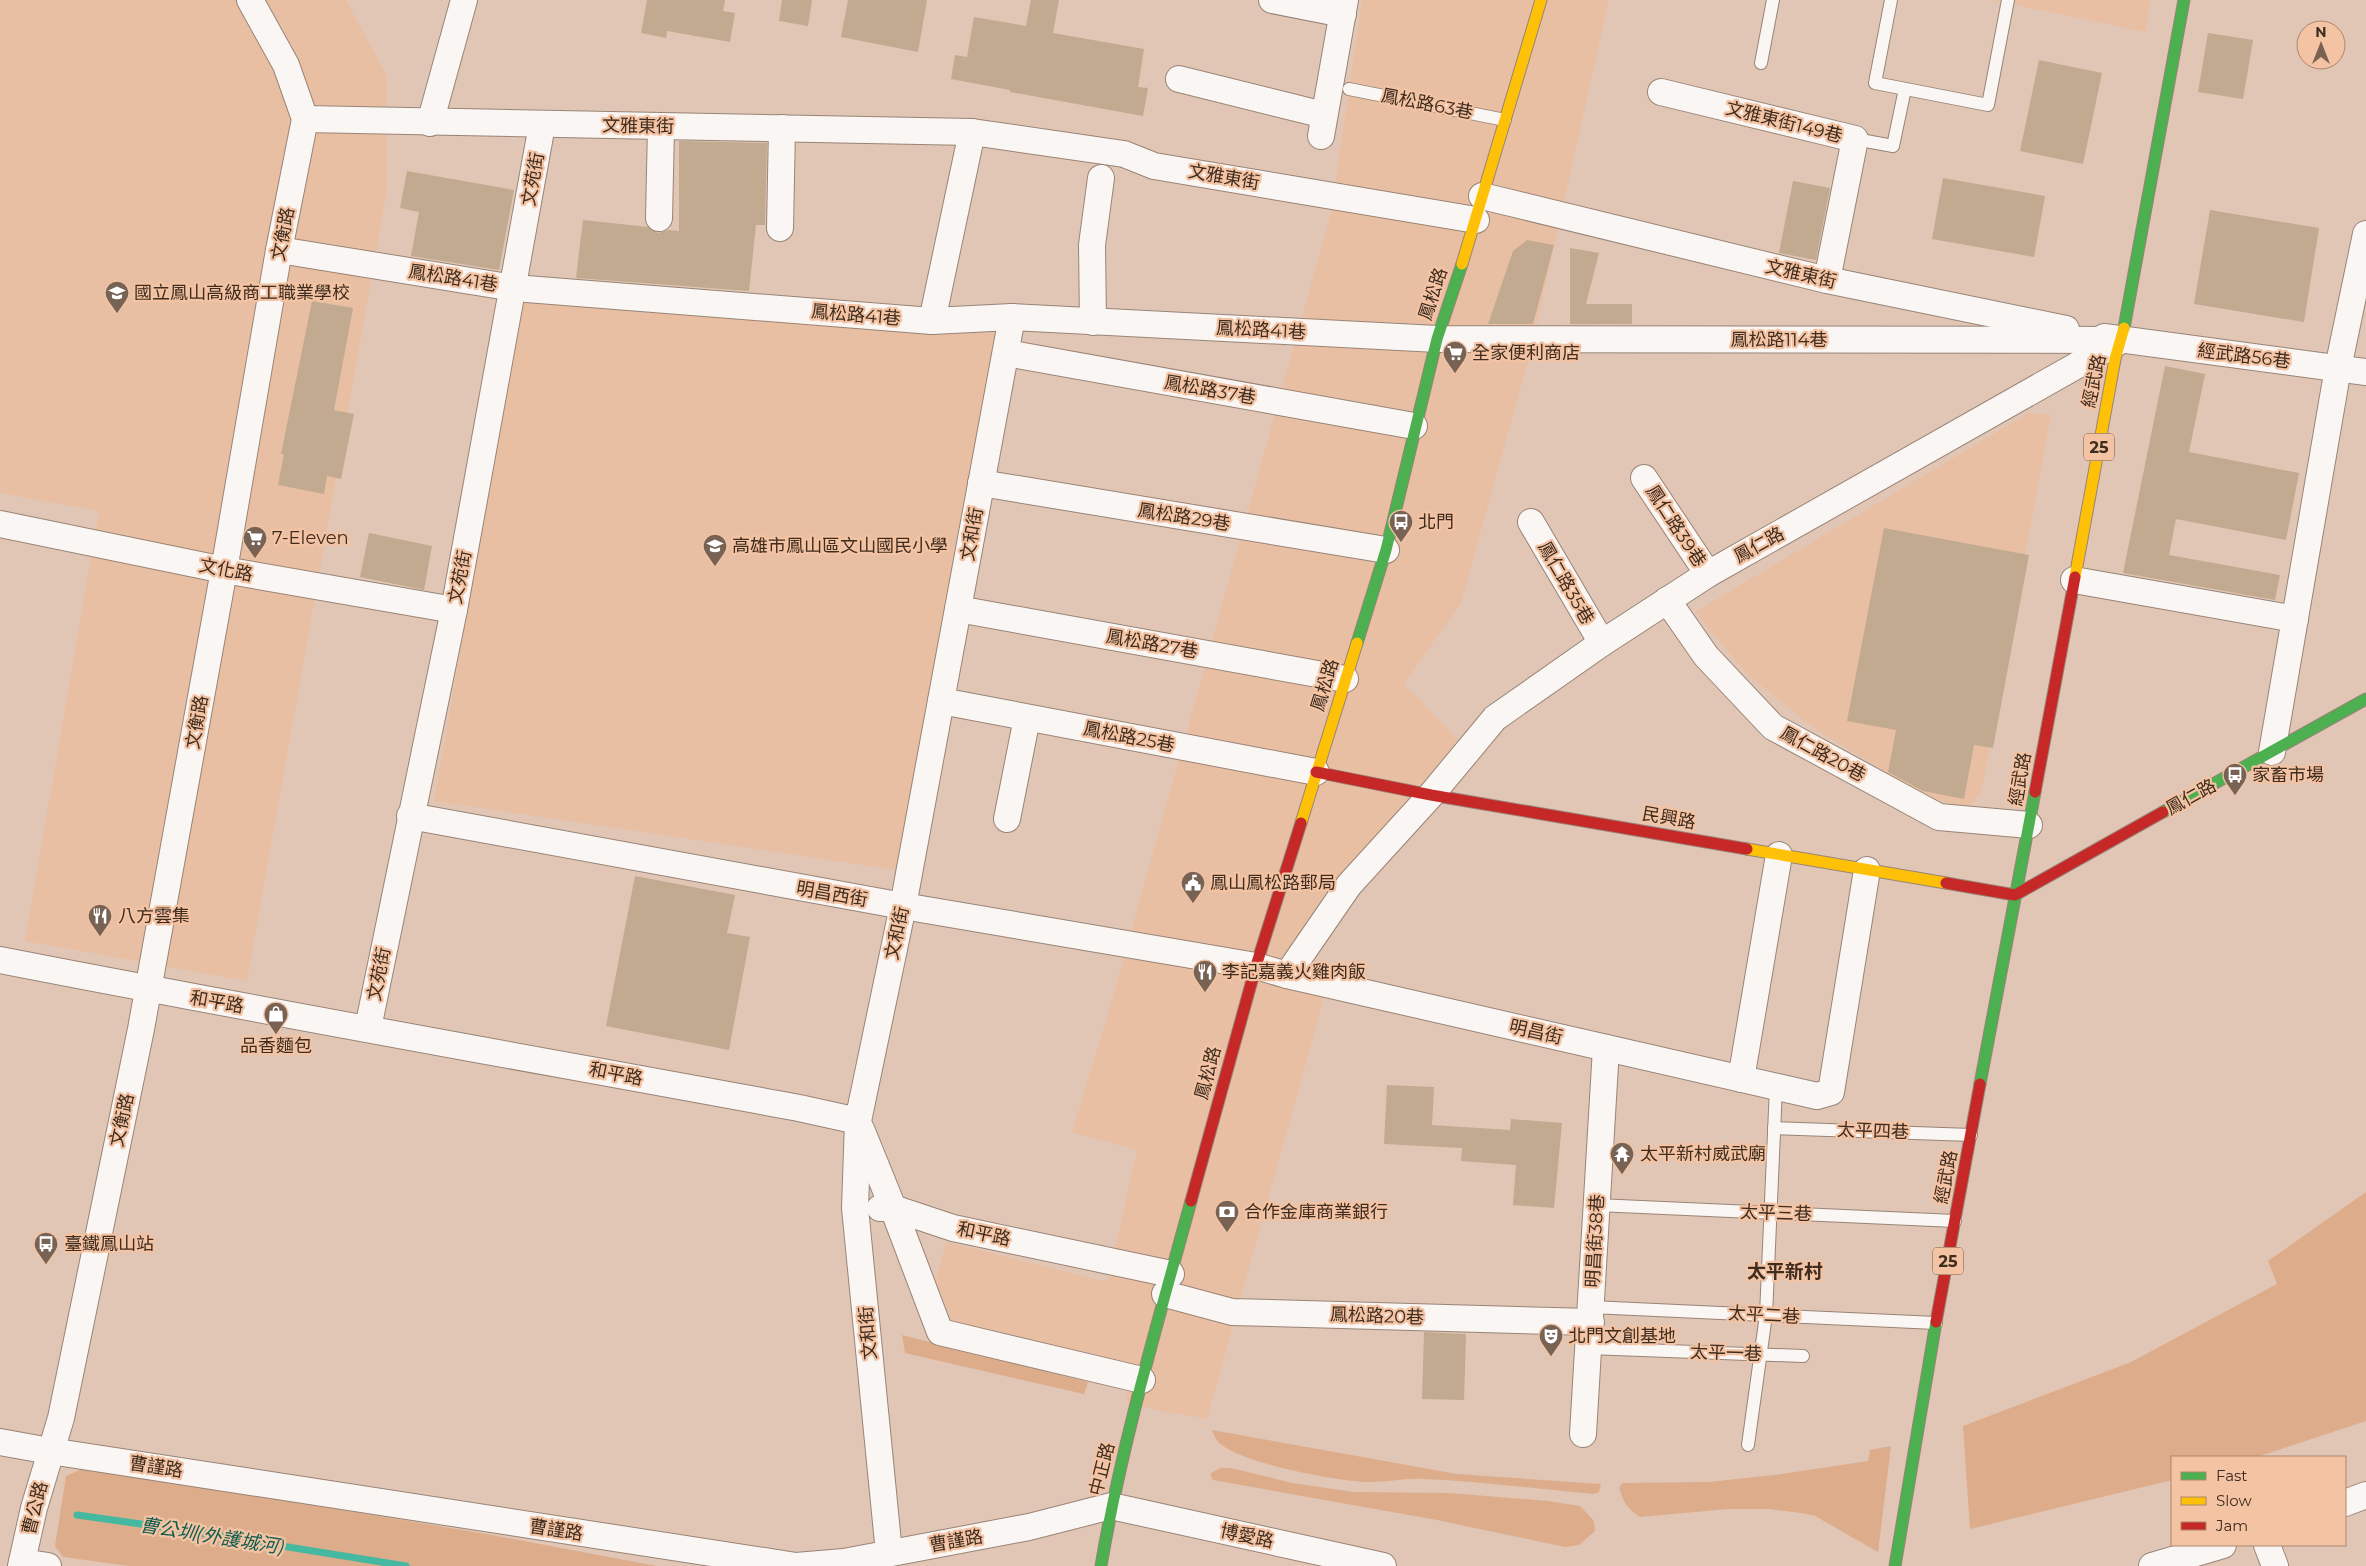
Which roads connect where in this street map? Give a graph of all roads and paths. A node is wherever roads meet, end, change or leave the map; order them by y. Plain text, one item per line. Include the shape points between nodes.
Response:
1 (250, 0) edge
2 (464, 0) edge
3 (1272, 0) edge
4 (1541, 0) edge
5 (1773, 0) edge
6 (1891, 0) edge
7 (2008, 0) edge
8 (2184, 0) edge
9 (1344, 7) edge
10 (1761, 63) dead end
11 (1179, 79) dead end
12 (1349, 89) dead end
13 (1905, 89) junction
14 (1661, 92) dead end
15 (305, 119) junction
16 (1505, 120) junction
17 (430, 123) junction
18 (542, 125) junction
19 (661, 127) junction
20 (782, 128) junction
21 (972, 132) junction
22 (1855, 140) junction
23 (1101, 178) dead end
24 (1479, 208) junction
25 (659, 218) dead end
26 (780, 228) dead end
27 (2366, 234) edge
28 (279, 250) junction
29 (1827, 280) junction
30 (514, 288) junction
31 (1012, 317) junction
32 (932, 321) junction
33 (1093, 322) junction
34 (1437, 339) junction
35 (2122, 340) junction
36 (1006, 353) junction
37 (2338, 368) junction
38 (2366, 372) edge
39 (1414, 426) junction
40 (1644, 478) dead end
41 (981, 484) junction
42 (1531, 522) dead end
43 (0, 526) edge
44 (1386, 550) junction
45 (224, 570) junction
46 (1708, 574) junction
47 (2074, 580) junction
48 (1668, 600) junction
49 (958, 609) junction
50 (454, 610) junction
51 (2295, 619) junction
52 (1602, 643) junction
53 (1345, 679) junction
54 (2366, 700) edge
55 (941, 701) junction
56 (1027, 718) junction
57 (2272, 752) junction
58 (1316, 772) junction
59 (1431, 795) junction
60 (410, 816) junction
61 (1007, 819) dead end
62 (2029, 825) junction
63 (1779, 855) junction
64 (1867, 870) junction
65 (2016, 895) junction
66 (903, 906) junction
67 (0, 960) edge
68 (1256, 966) junction
69 (1287, 976) junction
70 (148, 989) junction
71 (368, 1028) junction
72 (1606, 1048) junction
73 (1741, 1079) junction
74 (1776, 1087) junction
75 (858, 1121) junction
76 (1774, 1128) junction
77 (1972, 1135) junction
78 (1597, 1205) junction
79 (855, 1208) junction
80 (893, 1208) junction
81 (1770, 1213) junction
82 (1956, 1221) junction
83 (1168, 1284) junction
84 (1591, 1314) junction
85 (1766, 1315) junction
86 (1936, 1323) junction
87 (1589, 1348) junction
88 (1760, 1354) junction
89 (1803, 1356) dead end
90 (1142, 1380) junction
91 (1583, 1434) dead end
92 (0, 1442) edge
93 (1748, 1445) dead end
94 (50, 1451) junction
95 (2366, 1495) edge
96 (2346, 1503) edge
97 (1111, 1506) junction
98 (2220, 1546) edge
99 (2267, 1546) edge
100 (889, 1553) junction
101 (22, 1564) edge
102 (48, 1566) edge
103 (1100, 1566) edge
104 (1383, 1566) edge
105 (1895, 1566) edge
106 (2152, 1566) edge
107 (2275, 1566) edge

1 - 15 street via 286,64
2 - 17 street
3 - 9 street
4 - 16 street, 鳳松路
5 - 10 lane
6 - 13 lane via 1875,83
7 - 13 lane via 1988,105
8 - 35 street, 經武路 / 25
9 - 11 street via 1322,126
12 - 16 lane, 鳳松路63巷
13 - 22 lane via 1894,146
14 - 22 street, 文雅東街149巷
15 - 17 street, 文雅東街
15 - 28 street, 文衡路
16 - 24 street, 鳳松路
17 - 18 street, 文雅東街
18 - 19 street, 文雅東街
18 - 30 street, 文苑街
19 - 20 street, 文雅東街
19 - 25 street
20 - 21 street, 文雅東街
20 - 26 street
21 - 24 street, 文雅東街 via 1124,154 1154,166
21 - 32 street
22 - 29 street, 文雅東街149巷
23 - 33 street via 1092,245
24 - 29 street, 文雅東街
24 - 34 street, 鳳松路
27 - 37 street
28 - 30 street, 鳳松路41巷
28 - 45 street, 文衡路
29 - 35 street, 文雅東街
30 - 32 street, 鳳松路41巷
30 - 50 street, 文苑街
31 - 32 street, 鳳松路41巷
31 - 33 street, 鳳松路41巷
31 - 36 street, 文和街
33 - 34 street, 鳳松路41巷
34 - 35 street, 鳳松路114巷
34 - 39 street, 鳳松路
35 - 37 street, 經武路56巷
35 - 46 street, 鳳仁路
35 - 47 street, 經武路 / 25 via 2115,359
36 - 39 street, 鳳松路37巷
36 - 41 street, 文和街
37 - 38 street, 經武路56巷
37 - 51 street
39 - 44 street, 鳳松路
40 - 46 street, 鳳仁路39巷
41 - 44 street, 鳳松路29巷
41 - 49 street, 文和街
42 - 52 street, 鳳仁路35巷
43 - 45 street, 文化路
44 - 53 street, 鳳松路
45 - 50 street, 文化路
45 - 70 street, 文衡路
46 - 48 street, 鳳仁路
47 - 51 street
47 - 62 street, 經武路 / 25
48 - 52 street, 鳳仁路
48 - 62 street, 鳳仁路20巷 via 1706,656 1773,727 1939,817
49 - 53 street, 鳳松路27巷
49 - 55 street, 文和街
50 - 60 street, 文苑街
51 - 57 street
52 - 59 street, 鳳仁路 via 1495,718
53 - 58 street, 鳳松路
54 - 57 street, 鳳仁路
55 - 56 street, 鳳松路25巷
55 - 66 street, 文和街
56 - 58 street, 鳳松路25巷
56 - 61 street
57 - 65 street, 鳳仁路
58 - 59 street, 民興路
58 - 68 street, 鳳松路
59 - 63 street, 民興路
59 - 69 street, 鳳仁路 via 1350,885
60 - 66 street, 明昌西街
60 - 71 street, 文苑街
62 - 65 street, 經武路 / 25
63 - 64 street, 民興路
63 - 73 street
64 - 65 street, 民興路
64 - 74 street, 明昌街 via 1831,1092 1817,1096
65 - 77 street, 經武路 / 25
66 - 68 street, 明昌西街
66 - 75 street, 文和街
67 - 70 street, 和平路
68 - 69 street, 明昌街
68 - 83 street, 鳳松路
69 - 72 street, 明昌街
70 - 71 street, 和平路
70 - 94 street, 文衡路 via 61,1418
71 - 75 street, 和平路
72 - 73 street, 明昌街
72 - 78 street, 明昌街38巷
73 - 74 street, 明昌街
74 - 76 lane
75 - 79 street, 文和街
75 - 80 street
76 - 77 lane, 太平四巷
76 - 81 lane
77 - 82 street, 經武路 / 25
78 - 81 lane, 太平三巷
78 - 84 street, 明昌街38巷
79 - 80 street, 和平路
79 - 100 street, 文和街
80 - 83 street, 和平路 via 954,1228
80 - 90 street via 940,1332
81 - 82 lane, 太平三巷
81 - 85 lane
82 - 86 street, 經武路 / 25
83 - 84 street, 鳳松路20巷 via 1232,1312
83 - 90 street, 鳳松路
84 - 85 lane, 太平二巷
84 - 87 street, 明昌街38巷
85 - 86 lane, 太平二巷
85 - 88 lane
86 - 105 street, 經武路 / 25
87 - 88 lane, 太平一巷
87 - 91 street, 明昌街38巷
88 - 89 lane, 太平一巷
88 - 93 lane
90 - 97 street, 中正路
92 - 94 street, 曹謹路
94 - 100 street, 曹謹路 via 796,1566 844,1562
94 - 101 street, 曹公路
95 - 96 street
97 - 100 street, 曹謹路 via 1029,1527
97 - 103 street, 中正路
97 - 104 street, 博愛路
98 - 106 street
99 - 107 street
101 - 102 street

